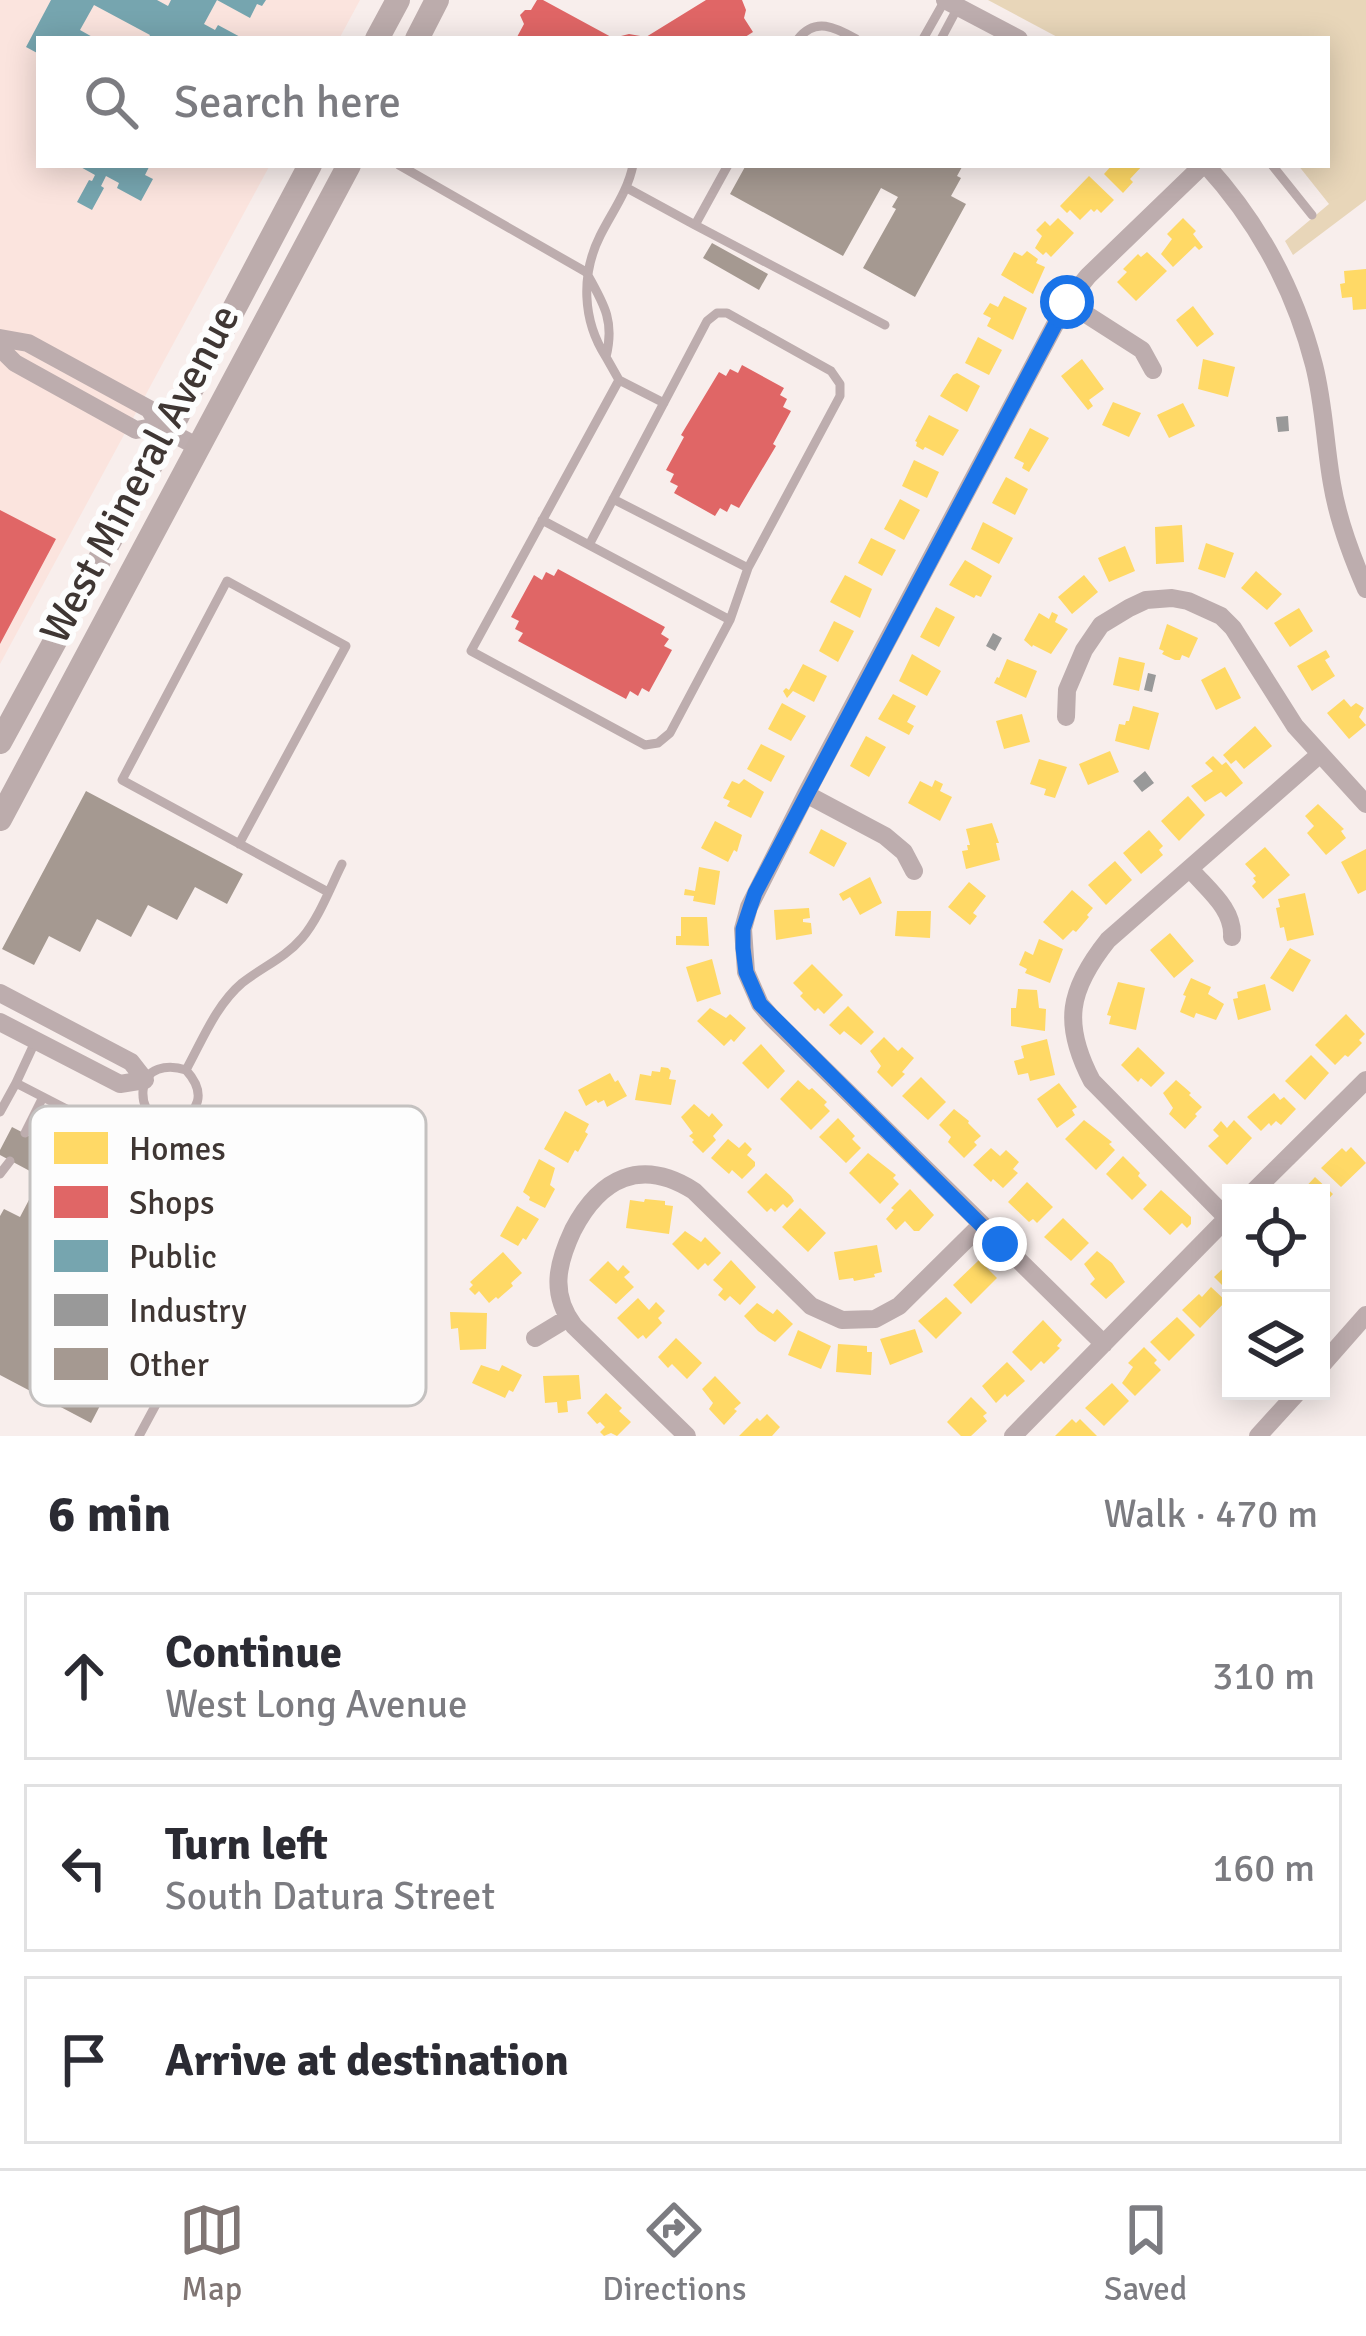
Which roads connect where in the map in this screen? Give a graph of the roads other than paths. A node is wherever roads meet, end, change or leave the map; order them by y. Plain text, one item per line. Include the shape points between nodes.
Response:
1 (398, 0) edge
2 (437, 0) edge
3 (951, 3) edge
4 (379, 36) edge
5 (418, 36) edge
6 (800, 36) edge
7 (849, 36) edge
8 (925, 36) edge
9 (942, 36) edge
10 (1013, 36) edge
11 (308, 168) edge
12 (347, 168) edge
13 (404, 168) edge
14 (632, 168) edge
15 (726, 168) edge
16 (1207, 168) edge
17 (1210, 168) edge
18 (1274, 168) edge
19 (627, 188) junction
20 (1312, 215) dead end
21 (695, 225) junction
22 (586, 272) junction
23 (1067, 302) junction
24 (885, 326) dead end
25 (0, 338) edge
26 (0, 348) edge
27 (606, 357) junction
28 (1153, 370) dead end
29 (619, 380) junction
30 (664, 403) junction
31 (164, 429) junction
32 (198, 447) junction
33 (613, 499) junction
34 (542, 520) junction
35 (589, 544) junction
36 (748, 568) junction
37 (1366, 589) edge
38 (730, 620) junction
39 (1066, 717) dead end
40 (0, 742) edge
41 (1318, 755) junction
42 (806, 794) junction
43 (1366, 804) edge
44 (0, 819) edge
45 (239, 844) junction
46 (342, 864) dead end
47 (1191, 870) junction
48 (914, 871) dead end
49 (328, 892) junction
50 (1232, 937) dead end
51 (0, 993) edge
52 (0, 1022) edge
53 (36, 1040) junction
54 (186, 1070) junction
55 (145, 1080) junction
56 (1366, 1080) edge
57 (16, 1083) junction
58 (43, 1096) junction
59 (38, 1106) edge
60 (62, 1106) edge
61 (146, 1106) edge
62 (195, 1106) edge
63 (0, 1112) edge
64 (30, 1123) edge
65 (25, 1133) dead end
66 (10, 1161) dead end
67 (0, 1174) edge
68 (1261, 1184) edge
69 (1222, 1209) edge
70 (1222, 1223) edge
71 (981, 1225) junction
72 (1366, 1316) edge
73 (568, 1318) junction
74 (535, 1338) dead end
75 (1104, 1344) junction
76 (1330, 1356) edge
77 (1291, 1400) edge
78 (155, 1406) edge
79 (139, 1436) edge
80 (687, 1436) edge
81 (1013, 1436) edge
82 (1258, 1436) edge

1 - 4 main road
2 - 5 main road
3 - 8 lane
3 - 9 lane
3 - 10 street
6 - 7 lane via 824,25
11 - 31 main road, West Mineral Avenue
12 - 32 main road, West Mineral Avenue
13 - 22 lane
14 - 19 lane
15 - 21 lane
16 - 23 street
17 - 37 street via 1258,232 1300,320 1337,509
18 - 20 lane
19 - 21 lane
19 - 22 lane
21 - 24 lane
22 - 27 lane via 588,311
22 - 27 lane via 612,332
23 - 28 street via 1142,350
23 - 42 street
25 - 31 street via 28,343 149,409
26 - 31 street via 136,430
27 - 29 lane
29 - 30 lane
29 - 34 lane
30 - 33 lane
30 - 36 lane via 717,313 831,370 840,384
31 - 32 street
31 - 40 main road, West Mineral Avenue
32 - 44 main road, West Mineral Avenue
33 - 35 lane
33 - 36 lane
34 - 35 lane
34 - 38 lane via 471,651 645,745 670,733
35 - 38 lane
36 - 38 lane
39 - 41 street via 1066,690 1101,625 1146,600 1172,598 1206,608 1233,628
41 - 43 street
41 - 47 street
42 - 48 street via 885,836
42 - 71 street via 749,907 744,960 752,987 771,1017
45 - 45 lane via 122,780 227,581 346,646
45 - 49 lane
46 - 49 lane
47 - 50 street via 1228,911
47 - 69 street via 1108,940 1079,984 1072,1020 1092,1082
49 - 54 lane via 286,955 237,987
51 - 55 street via 131,1062
52 - 53 street
53 - 55 street via 120,1084
53 - 57 lane
54 - 55 lane via 164,1066
54 - 62 lane via 196,1081
55 - 61 lane
56 - 68 street
57 - 58 lane
57 - 63 lane
58 - 59 lane
58 - 60 lane
64 - 65 lane
66 - 67 lane
70 - 75 street
71 - 73 street via 899,1306 856,1322 811,1306 694,1191 636,1174 586,1207 559,1262
71 - 75 street
72 - 76 street
73 - 74 street
73 - 80 street
75 - 81 street
77 - 82 street
78 - 79 lane

